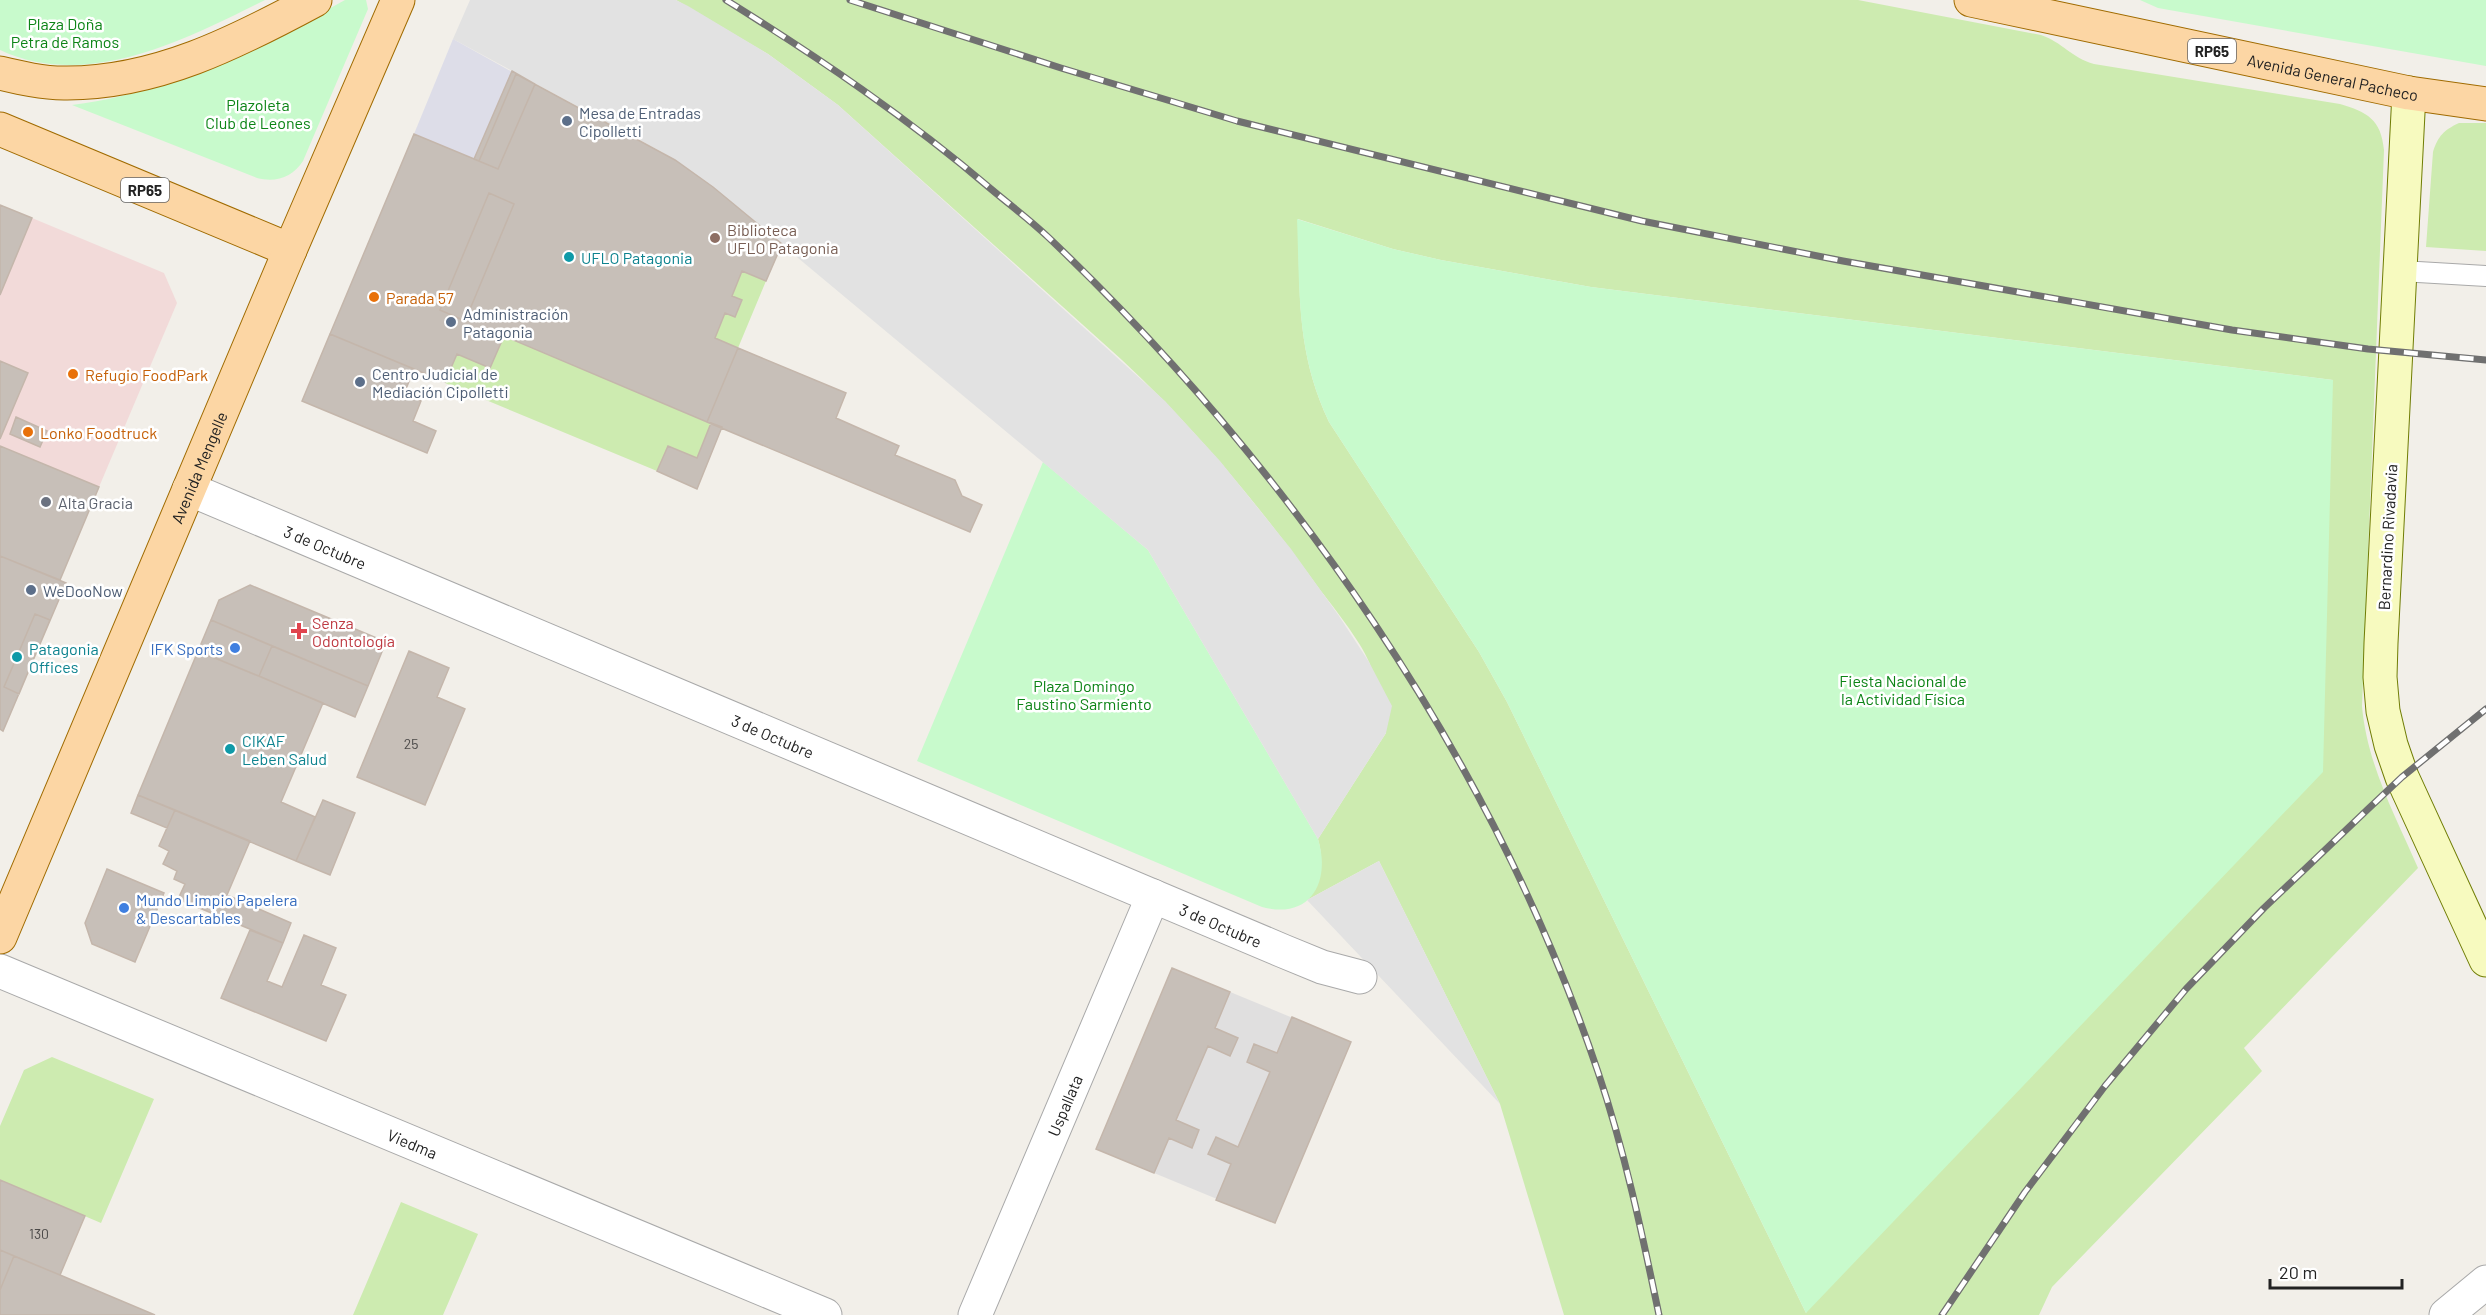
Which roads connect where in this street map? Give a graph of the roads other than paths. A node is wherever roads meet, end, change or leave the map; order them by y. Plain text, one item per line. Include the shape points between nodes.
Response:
1 (315, 0) edge
2 (398, 0) edge
3 (1971, 0) edge
4 (2015, 4) edge
5 (0, 73) edge
6 (2409, 93) junction
7 (2486, 104) edge
8 (0, 129) edge
9 (290, 250) junction
10 (2401, 271) junction
11 (2486, 276) edge
12 (189, 489) junction
13 (1153, 896) junction
14 (0, 936) edge
15 (2486, 960) edge
16 (0, 971) edge
17 (1360, 977) dead end
18 (2486, 1282) edge
19 (825, 1315) edge
20 (975, 1315) edge
21 (2446, 1315) edge

1 - 5 main road via 219,48 171,67 133,76 63,83
2 - 9 main road, Avenida Mengelle
3 - 4 main road, Avenida General Pacheco / RP65
4 - 6 main road, Avenida General Pacheco / RP65
6 - 7 main road, Avenida General Pacheco / RP65
6 - 10 main road, Bernardino Rivadavia
8 - 9 main road, RP65
9 - 12 main road, Avenida Mengelle
10 - 11 lane
10 - 15 main road, Bernardino Rivadavia via 2381,643 2383,711 2402,777
12 - 13 street, 3 de Octubre
12 - 14 main road, Avenida Mengelle
13 - 17 street, 3 de Octubre via 1322,967
13 - 20 street, Uspallata
16 - 19 street, Viedma
18 - 21 street

